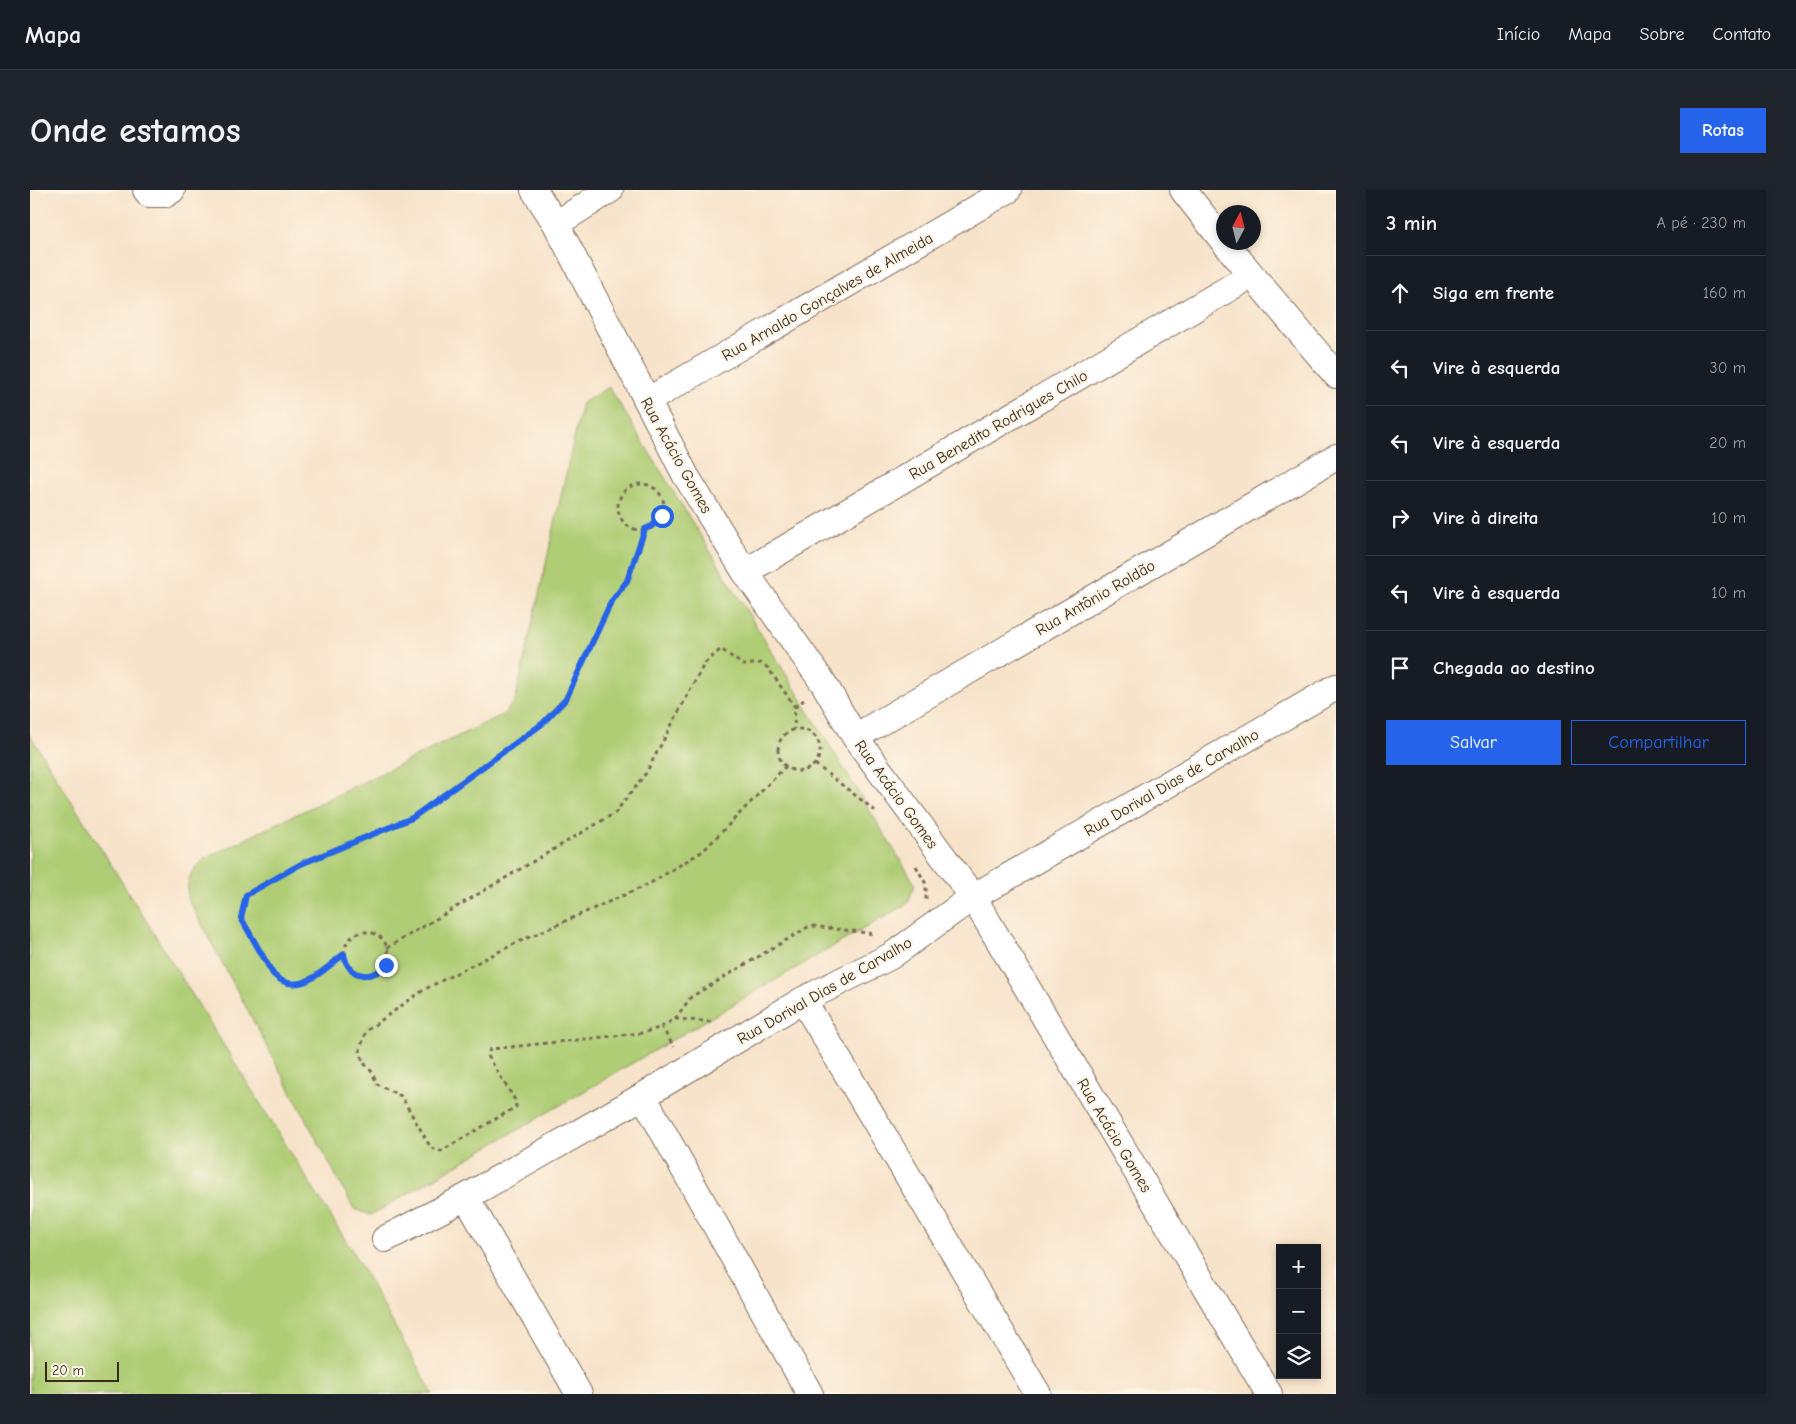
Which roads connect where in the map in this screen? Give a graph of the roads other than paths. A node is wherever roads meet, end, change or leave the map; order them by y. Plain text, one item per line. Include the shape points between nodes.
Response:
1 (534, 190) edge
2 (610, 190) edge
3 (1008, 190) edge
4 (1183, 190) edge
5 (556, 224) junction
6 (1216, 232) edge
7 (1230, 250) edge
8 (1250, 276) junction
9 (1336, 374) edge
10 (647, 401) junction
11 (1336, 457) edge
12 (745, 572) junction
13 (1336, 687) edge
14 (855, 737) junction
15 (973, 897) junction
16 (803, 1000) junction
17 (643, 1096) junction
18 (466, 1197) junction
19 (385, 1239) dead end
20 (579, 1394) edge
21 (810, 1394) edge
22 (1038, 1394) edge
23 (1270, 1394) edge

1 - 5 street, Rua Acácio Gomes
2 - 5 street
3 - 10 street, Rua Arnaldo Gonçalves de Almeida
4 - 6 street
5 - 10 street, Rua Acácio Gomes
7 - 8 street
8 - 9 street
8 - 12 street, Rua Benedito Rodrigues Chilo
10 - 12 street, Rua Acácio Gomes via 686,476
11 - 14 street, Rua Antônio Roldão
12 - 14 street, Rua Acácio Gomes via 824,684
13 - 15 street, Rua Dorival Dias de Carvalho
14 - 15 street, Rua Acácio Gomes
15 - 16 street, Rua Dorival Dias de Carvalho via 891,956
15 - 23 street, Rua Acácio Gomes
16 - 17 street, Rua Dorival Dias de Carvalho
16 - 22 street
17 - 18 street, Rua Dorival Dias de Carvalho
17 - 21 street
18 - 19 street, Rua Dorival Dias de Carvalho
18 - 20 street

